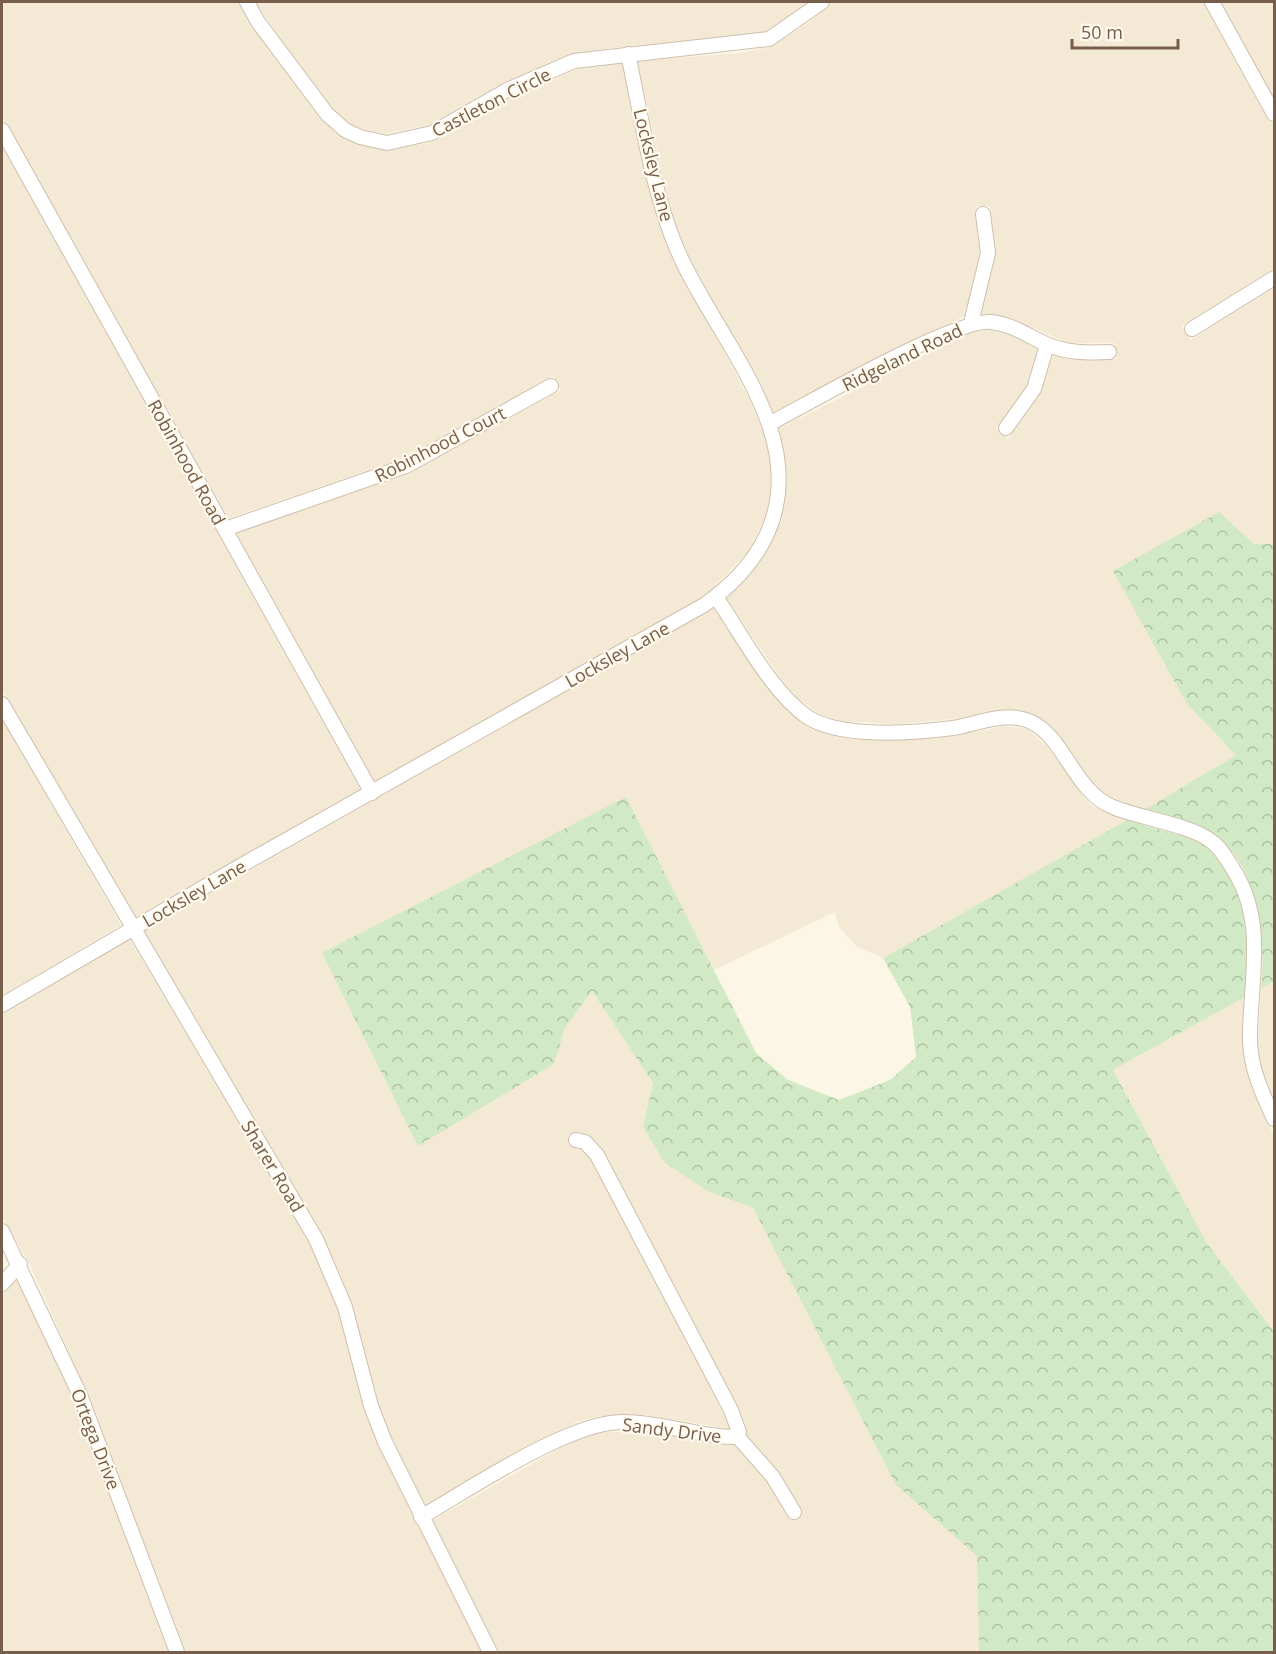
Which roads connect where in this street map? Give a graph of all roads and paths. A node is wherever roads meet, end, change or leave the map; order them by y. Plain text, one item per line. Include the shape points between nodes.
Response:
1 (247, 2) edge
2 (822, 2) edge
3 (1212, 2) edge
4 (627, 54) junction
5 (1275, 114) edge
6 (2, 130) edge
7 (983, 214) dead end
8 (1275, 278) edge
9 (972, 323) junction
10 (1192, 329) dead end
11 (1047, 345) junction
12 (1109, 352) dead end
13 (551, 386) dead end
14 (769, 424) junction
15 (1006, 428) dead end
16 (225, 529) junction
17 (716, 597) junction
18 (2, 704) edge
19 (372, 793) junction
20 (132, 929) junction
21 (2, 1005) edge
22 (1275, 1119) edge
23 (576, 1140) dead end
24 (2, 1231) edge
25 (20, 1264) junction
26 (2, 1284) edge
27 (737, 1436) junction
28 (794, 1512) dead end
29 (421, 1517) junction
30 (177, 1653) edge
31 (490, 1653) edge

1 - 4 street, Castleton Circle via 327,114 345,130 375,141 432,133 507,90 574,61
2 - 4 street, Castleton Circle via 758,43
3 - 5 street
4 - 14 street, Locksley Lane via 664,217 677,250
6 - 16 street, Robinhood Road
7 - 9 street via 988,253
8 - 10 street
9 - 11 street, Ridgeland Road via 1009,326
9 - 14 street, Ridgeland Road
11 - 12 street, Ridgeland Road via 1068,351
11 - 15 street via 1034,389
13 - 16 street, Robinhood Court via 406,466
14 - 17 street, Locksley Lane via 780,478 775,517 754,557
16 - 19 street, Robinhood Road
17 - 19 street, Locksley Lane
17 - 22 street via 779,688 819,723 843,729 896,732 1004,718 1030,721 1053,742 1097,799 1143,818 1202,835 1212,842 1235,872 1251,914 1256,961 1250,1043 1261,1089
18 - 20 street, Sharer Road
19 - 20 street, Locksley Lane
20 - 21 street, Locksley Lane
20 - 29 street, Sharer Road via 316,1239 345,1307 381,1433
23 - 27 street, Sandy Drive via 585,1142 597,1155 739,1426
24 - 25 street, Ortega Drive
25 - 26 street
25 - 30 street, Ortega Drive via 80,1395
27 - 28 street via 773,1477
27 - 29 street, Sandy Drive via 719,1437 646,1423 601,1424 549,1445
29 - 31 street, Sharer Road

